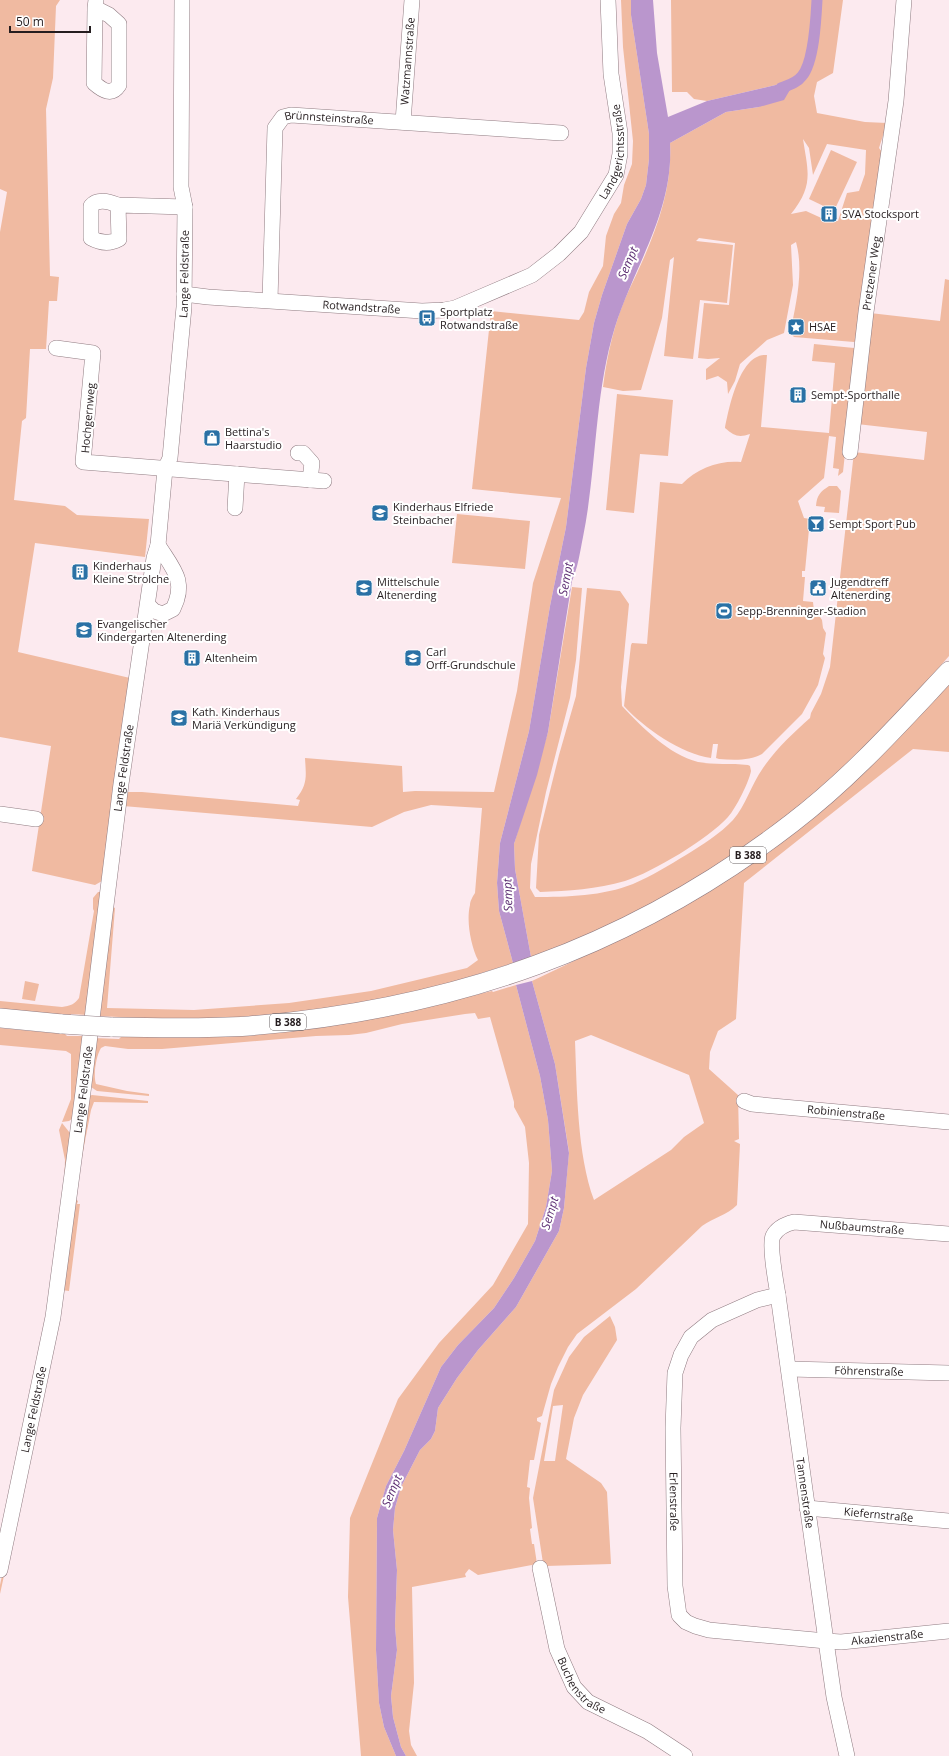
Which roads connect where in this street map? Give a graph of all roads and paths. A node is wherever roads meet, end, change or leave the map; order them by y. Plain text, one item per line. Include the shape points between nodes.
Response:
1 (182, 0) edge
2 (412, 0) edge
3 (608, 0) edge
4 (904, 0) edge
5 (96, 4) edge
6 (403, 122) junction
7 (561, 134) dead end
8 (118, 205) dead end
9 (185, 207) junction
10 (532, 274) joint
11 (184, 294) junction
12 (270, 300) junction
13 (56, 348) dead end
14 (850, 452) dead end
15 (298, 453) dead end
16 (165, 469) junction
17 (237, 474) junction
18 (235, 508) dead end
19 (158, 545) junction
20 (148, 605) junction
21 (949, 667) edge
22 (944, 677) edge
23 (0, 814) edge
24 (36, 819) dead end
25 (0, 1018) edge
26 (744, 1101) dead end
27 (949, 1122) edge
28 (777, 1231) joint
29 (949, 1234) edge
30 (778, 1295) junction
31 (789, 1369) junction
32 (949, 1373) edge
33 (807, 1508) junction
34 (949, 1521) edge
35 (540, 1568) dead end
36 (0, 1570) edge
37 (949, 1631) edge
38 (826, 1641) junction
39 (685, 1756) edge
40 (847, 1756) edge

1 - 9 street, Lange Feldstraße via 181,187
2 - 6 street, Watzmannstraße
3 - 10 street, Landgerichtsstraße via 611,74 620,133 616,175 581,232 559,254
4 - 14 street, Pretzener Weg via 896,101 866,312
5 - 5 street via 94,83 108,92 116,90 119,85 119,24
6 - 7 street, Brünnsteinstraße
6 - 12 street, Brünnsteinstraße via 291,115 278,121 275,128
8 - 9 street
9 - 11 street, Lange Feldstraße
10 - 12 street, Rotwandstraße via 455,308 444,310 422,311
11 - 12 street, Rotwandstraße
11 - 16 street, Lange Feldstraße via 170,458
13 - 16 street, Hochgernweg via 94,353 83,462
15 - 17 street via 303,453 312,463 317,480
16 - 17 street
16 - 19 street, Lange Feldstraße
17 - 18 street
19 - 20 street, Lange Feldstraße
19 - 20 street via 178,578 179,590 173,609 163,614 154,611
20 - 36 street, Lange Feldstraße via 121,784 53,1317
21 - 22 main road, B 388
22 - 25 main road, B 388, bridge via 873,752 793,823 744,858 694,891 607,936 535,967 394,1006 302,1021 219,1027 112,1027
23 - 24 street
26 - 27 street, Robinienstraße via 752,1104
28 - 29 street, Nußbaumstraße via 794,1222
28 - 30 street, Tannenstraße via 772,1241
30 - 31 street, Tannenstraße
30 - 38 street, Erlenstraße via 757,1300 712,1320 691,1337 680,1355 675,1373 673,1428 676,1594 679,1615 695,1626 709,1630
31 - 32 street, Föhrenstraße
31 - 33 street, Tannenstraße
33 - 34 street, Kiefernstraße
33 - 38 street, Tannenstraße
35 - 39 street, Buchenstraße via 558,1649 574,1687 588,1702 647,1731
37 - 38 street, Akazienstraße via 841,1642
38 - 40 street, Tannenstraße via 834,1697

